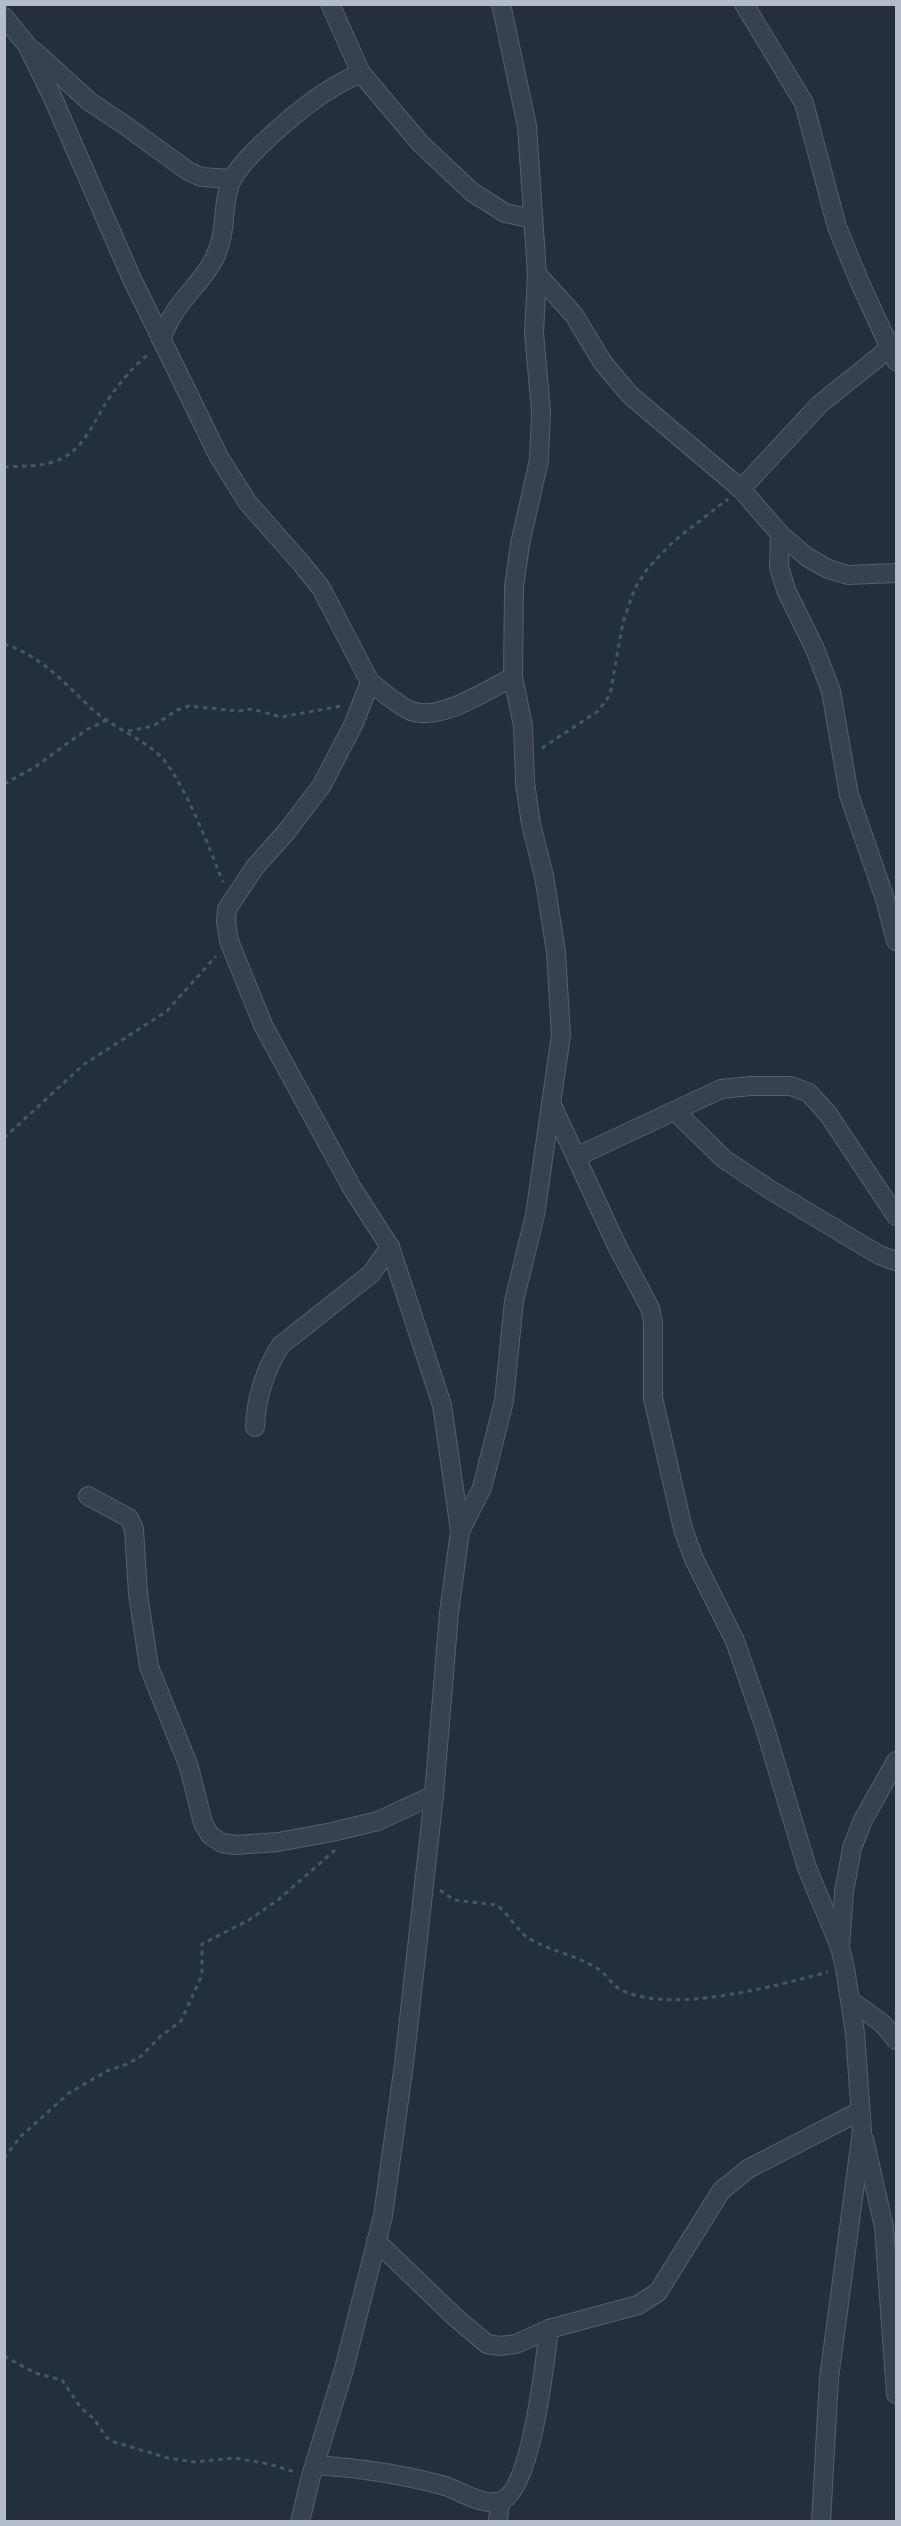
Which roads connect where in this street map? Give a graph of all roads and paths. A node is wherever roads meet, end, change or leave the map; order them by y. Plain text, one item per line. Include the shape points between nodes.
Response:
1 (330, 4) edge
2 (501, 4) edge
3 (744, 4) edge
4 (4, 17) edge
5 (27, 45) junction
6 (361, 73) junction
7 (232, 179) junction
8 (533, 219) junction
9 (537, 274) junction
10 (162, 341) junction
11 (894, 351) edge
12 (4, 467) edge
13 (741, 489) junction
14 (780, 534) junction
15 (897, 573) edge
16 (4, 644) edge
17 (513, 677) junction
18 (370, 682) junction
19 (361, 705) junction
20 (107, 720) junction
21 (127, 731) junction
22 (524, 762) junction
23 (4, 784) edge
24 (231, 902) junction
25 (229, 941) junction
26 (897, 941) edge
27 (551, 1103) junction
28 (675, 1111) junction
29 (4, 1138) edge
30 (576, 1157) junction
31 (897, 1215) edge
32 (390, 1247) junction
33 (897, 1261) edge
34 (255, 1427) dead end
35 (88, 1496) dead end
36 (460, 1531) junction
37 (897, 1761) edge
38 (434, 1795) junction
39 (338, 1848) dead end
40 (425, 1878) junction
41 (840, 1947) junction
42 (845, 1968) junction
43 (850, 2000) junction
44 (897, 2040) edge
45 (860, 2111) junction
46 (862, 2131) junction
47 (4, 2158) edge
48 (376, 2241) junction
49 (549, 2329) junction
50 (4, 2356) edge
51 (897, 2394) edge
52 (313, 2471) junction
53 (500, 2502) junction
54 (300, 2522) edge
55 (498, 2522) edge
56 (821, 2522) edge

1 - 6 street
2 - 8 street via 527,126
3 - 11 street via 804,103 837,227
4 - 5 street
5 - 7 street via 90,102 188,171 201,177
5 - 10 street
6 - 7 street via 298,111
6 - 8 street via 420,143 472,192 505,213
7 - 10 street via 220,246 196,287 176,309
8 - 9 street
9 - 13 street via 574,315 603,363 630,394
9 - 17 street via 534,333 541,411 539,460 514,587
10 - 12 path via 123,381 84,441 72,452 34,466
10 - 18 street via 219,457 248,503 321,588
11 - 13 street via 820,404
13 - 14 street
13 - 22 path via 674,541 635,588 623,622 610,694 598,711
14 - 15 street via 828,569 848,575
14 - 26 street via 779,567 831,691 849,795
16 - 20 path via 36,658
17 - 18 street via 447,709 424,714 410,710
17 - 22 street via 523,726
18 - 19 street
19 - 21 path via 281,717 252,709 189,706 153,726
19 - 24 street via 322,785
20 - 21 path
20 - 23 path
21 - 24 path via 158,754 168,767 207,842
22 - 27 street via 531,824 556,952 561,1035
24 - 25 street via 226,921
25 - 29 path via 167,1011 83,1065
25 - 32 street via 263,1025 352,1188
27 - 30 street
27 - 36 street via 535,1215 514,1301 504,1401 482,1488
28 - 30 street
28 - 31 street via 720,1089 791,1086 809,1093 828,1114
28 - 33 street via 733,1165 879,1255
30 - 41 street via 650,1308 653,1398 683,1529 735,1641 807,1868
32 - 34 street via 371,1274 281,1345 267,1371
32 - 36 street via 442,1405
35 - 38 street via 129,1518 134,1529 138,1594 149,1667 189,1767 210,1835 235,1845 289,1840 378,1821
36 - 38 street
37 - 41 street via 863,1820 852,1848
38 - 40 street
39 - 47 path via 278,1900 202,1944 202,1975 181,2021 141,2056 69,2093 21,2136
40 - 42 path via 454,1900 497,1905 527,1937 604,1972 615,1988 628,1994 685,1999 733,1994
40 - 48 street via 404,2064 383,2216
41 - 42 street
42 - 43 street
43 - 44 street
43 - 45 street
45 - 46 street
45 - 49 street via 748,2169 721,2191 658,2292 638,2305
46 - 51 street via 884,2228
46 - 56 street via 829,2378
48 - 49 street via 487,2344 516,2344
48 - 52 street
49 - 53 street via 540,2400 527,2456 508,2496
50 - 52 path via 35,2373 62,2380 81,2408 114,2442 194,2462 234,2458
52 - 53 street via 362,2468
52 - 54 street
53 - 55 street

